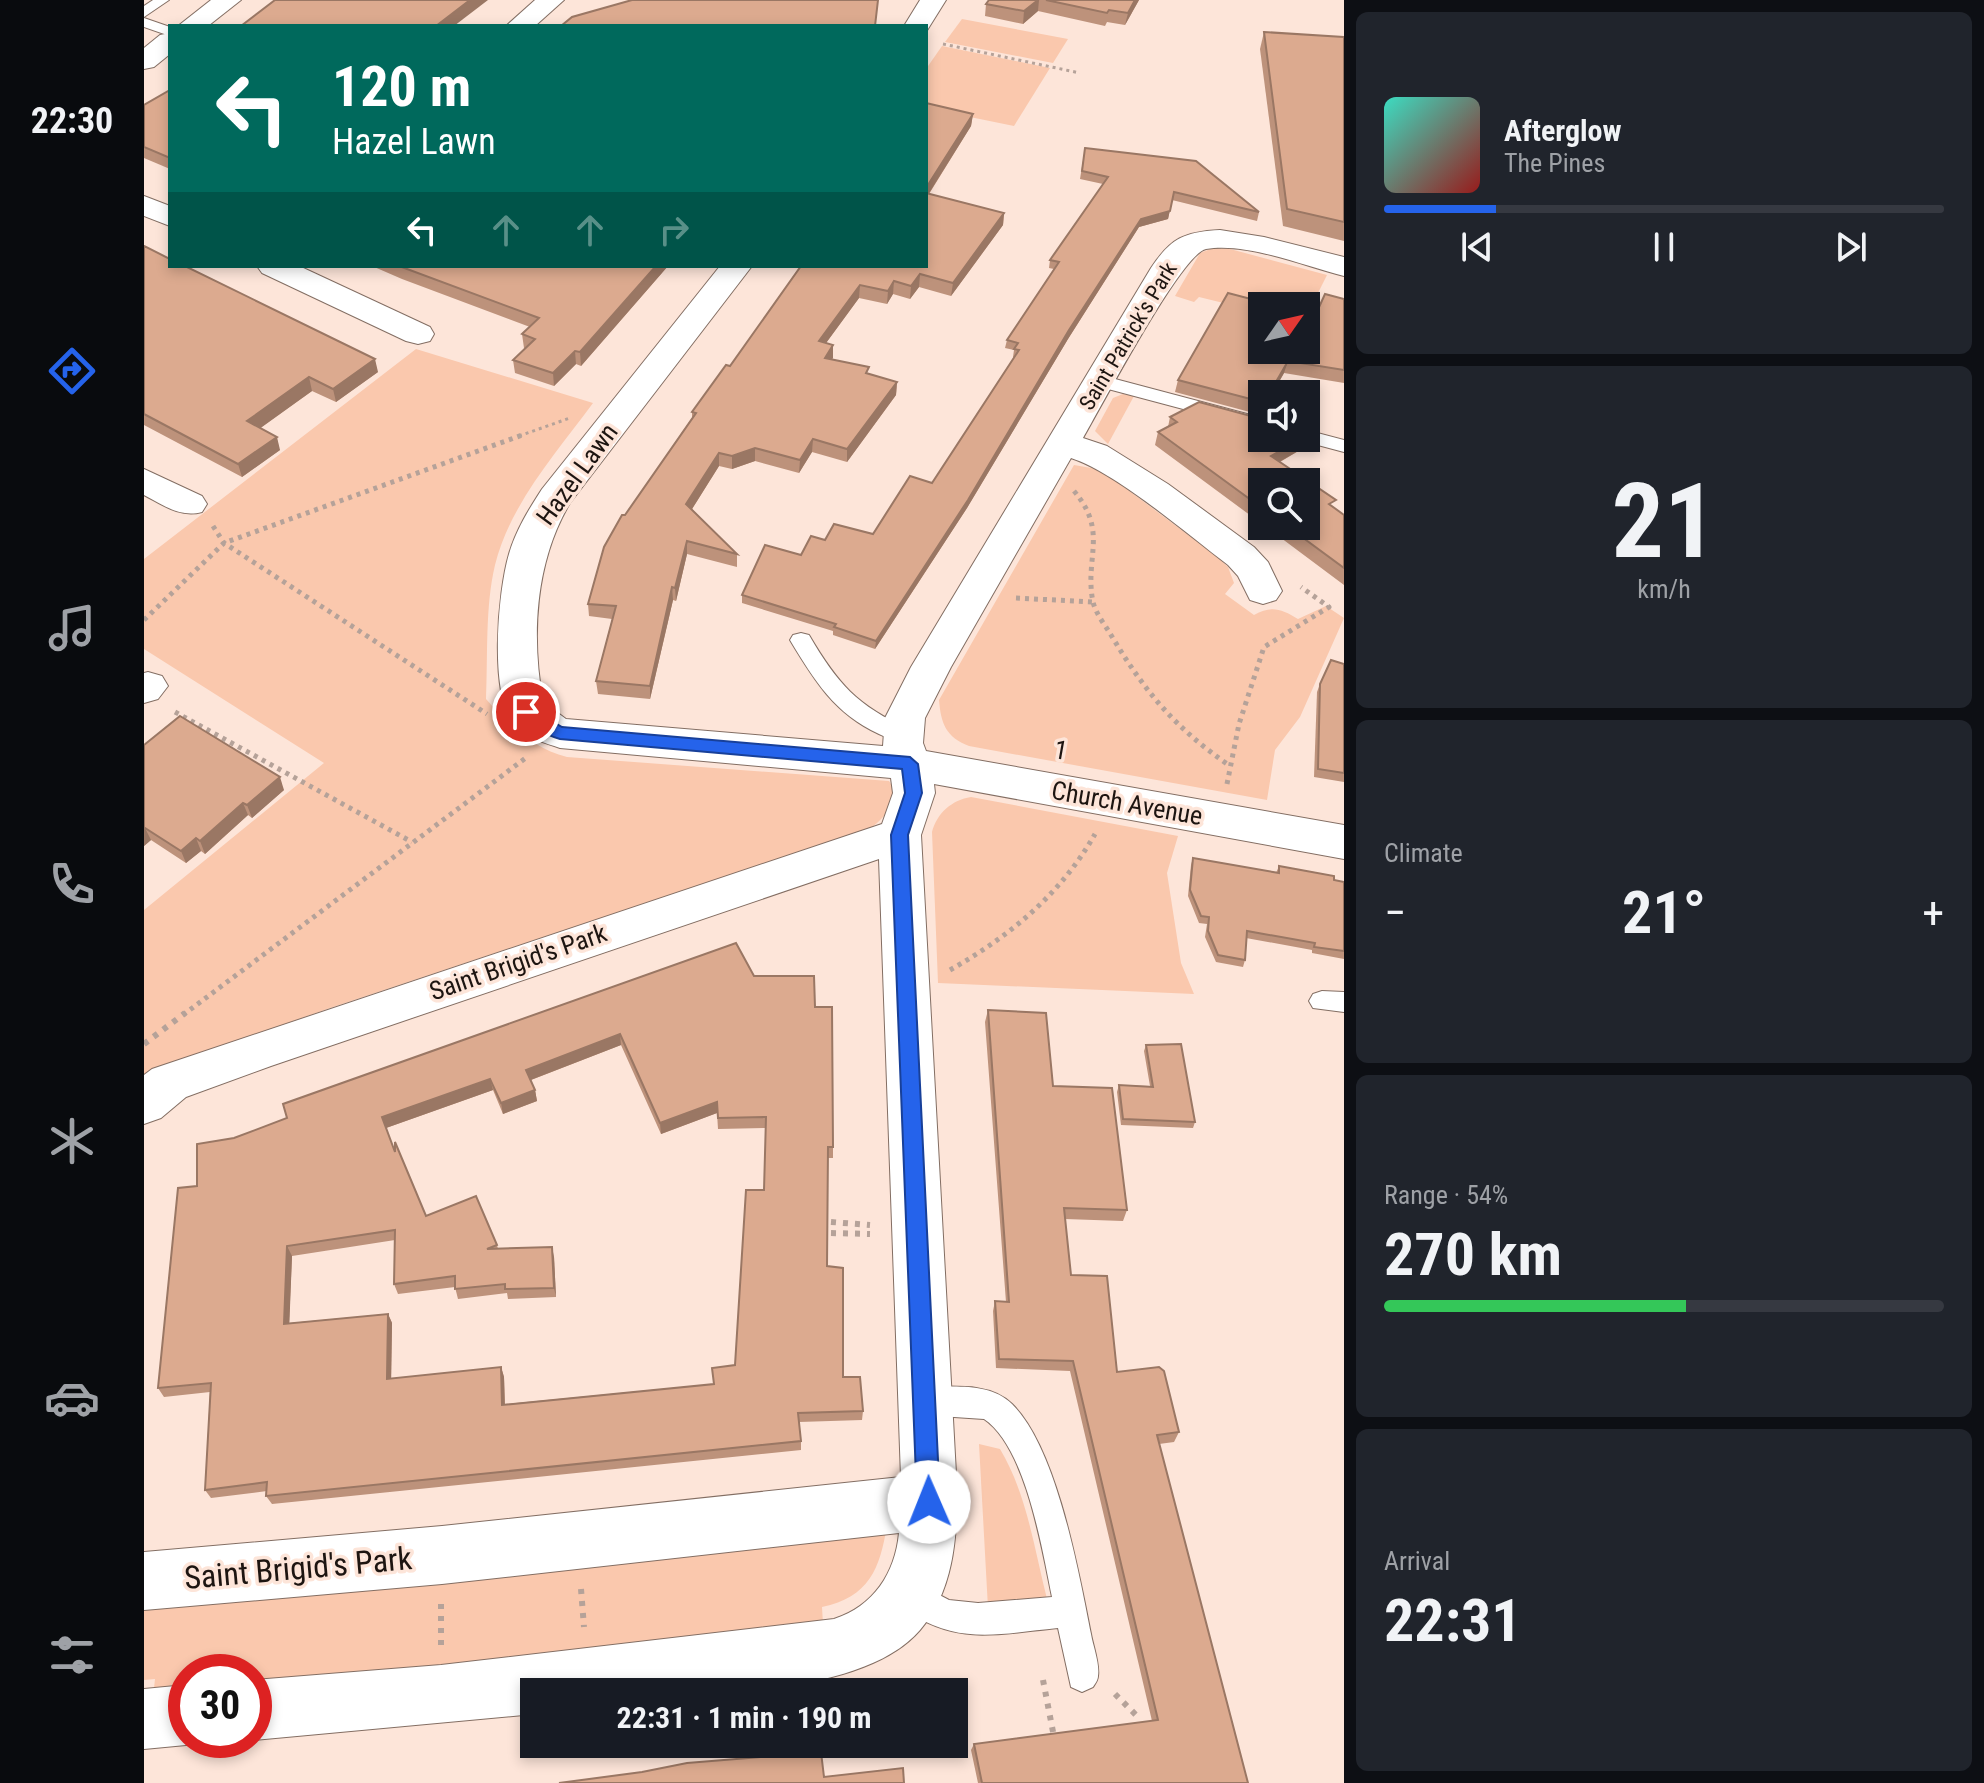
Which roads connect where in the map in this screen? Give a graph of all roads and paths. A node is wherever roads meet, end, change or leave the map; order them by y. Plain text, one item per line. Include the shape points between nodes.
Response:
1 (162, 0) edge
2 (228, 0) edge
3 (551, 0) edge
4 (933, 0) edge
5 (144, 13) edge
6 (144, 22) edge
7 (194, 24) edge
8 (521, 24) edge
9 (926, 24) edge
10 (168, 31) edge
11 (928, 35) edge
12 (168, 43) edge
13 (144, 61) edge
14 (1080, 73) dead end
15 (144, 205) edge
16 (168, 216) edge
17 (1344, 267) edge
18 (277, 268) edge
19 (734, 268) edge
20 (418, 334) dead end
21 (1100, 381) junction
22 (584, 413) dead end
23 (1248, 420) edge
24 (1320, 440) edge
25 (1344, 446) edge
26 (1055, 457) junction
27 (144, 480) edge
28 (189, 504) joint
29 (224, 543) junction
30 (1280, 587) joint
31 (976, 588) junction
32 (1093, 602) junction
33 (144, 620) edge
34 (801, 640) dead end
35 (146, 688) edge
36 (526, 712) junction
37 (560, 733) junction
38 (906, 749) junction
39 (1230, 766) junction
40 (1111, 801) junction
41 (1217, 819) junction
42 (900, 835) junction
43 (412, 842) junction
44 (1344, 842) edge
45 (907, 994) junction
46 (144, 1044) edge
47 (144, 1103) edge
48 (831, 1222) edge
49 (875, 1225) dead end
50 (831, 1233) edge
51 (876, 1234) dead end
52 (924, 1401) junction
53 (929, 1502) junction
54 (578, 1540) junction
55 (442, 1555) junction
56 (144, 1581) edge
57 (909, 1595) junction
58 (1072, 1611) junction
59 (1082, 1676) dead end
60 (587, 1678) edge
61 (603, 1678) edge
62 (1043, 1680) dead end
63 (520, 1687) edge
64 (441, 1695) junction
65 (272, 1709) edge
66 (168, 1717) edge
67 (144, 1719) edge
68 (1055, 1742) edge

1 - 5 lane
2 - 7 street
3 - 8 street
4 - 9 street
6 - 10 lane
11 - 14 path
12 - 13 street
15 - 16 street
17 - 21 street, Saint Patrick's Park via 1238,241 1190,244 1150,294
18 - 20 street
19 - 36 street, Hazel Lawn via 555,497 537,528 526,558 519,617 520,689
21 - 23 lane
21 - 26 street, Saint Patrick's Park
22 - 29 path
24 - 25 lane
26 - 30 street, Saint Patrick's Park via 1095,454 1155,492
26 - 31 street, Saint Patrick's Park
26 - 32 path via 1096,528
27 - 28 street
28 - 29 path
29 - 33 path
29 - 36 path via 482,714
30 - 39 path via 1329,607 1264,647
31 - 32 path via 1030,600
31 - 38 street, Saint Patrick's Park via 905,718
32 - 39 path via 1132,674 1161,713
34 - 38 lane via 829,688
35 - 43 path via 168,709
36 - 37 street
37 - 38 street
37 - 43 path
38 - 40 street, Church Avenue
38 - 42 street via 914,793
39 - 41 path
40 - 41 street, Church Avenue
40 - 45 path via 1089,847 1044,899 973,958
41 - 44 street, Church Avenue
42 - 45 street
42 - 47 street, Saint Brigid's Park via 261,1050 169,1083
43 - 46 path
45 - 52 street
48 - 49 path
50 - 51 path
52 - 53 street
52 - 58 lane via 981,1404 1001,1413 1023,1441
53 - 54 street, Saint Brigid's Park
53 - 57 street via 922,1566
54 - 55 street, Saint Brigid's Park
54 - 60 path
55 - 56 street, Saint Brigid's Park
55 - 64 path
57 - 58 lane via 945,1616 978,1619
57 - 61 street via 876,1631 834,1649
58 - 59 lane
62 - 68 path
63 - 64 street
64 - 65 street
66 - 67 street

